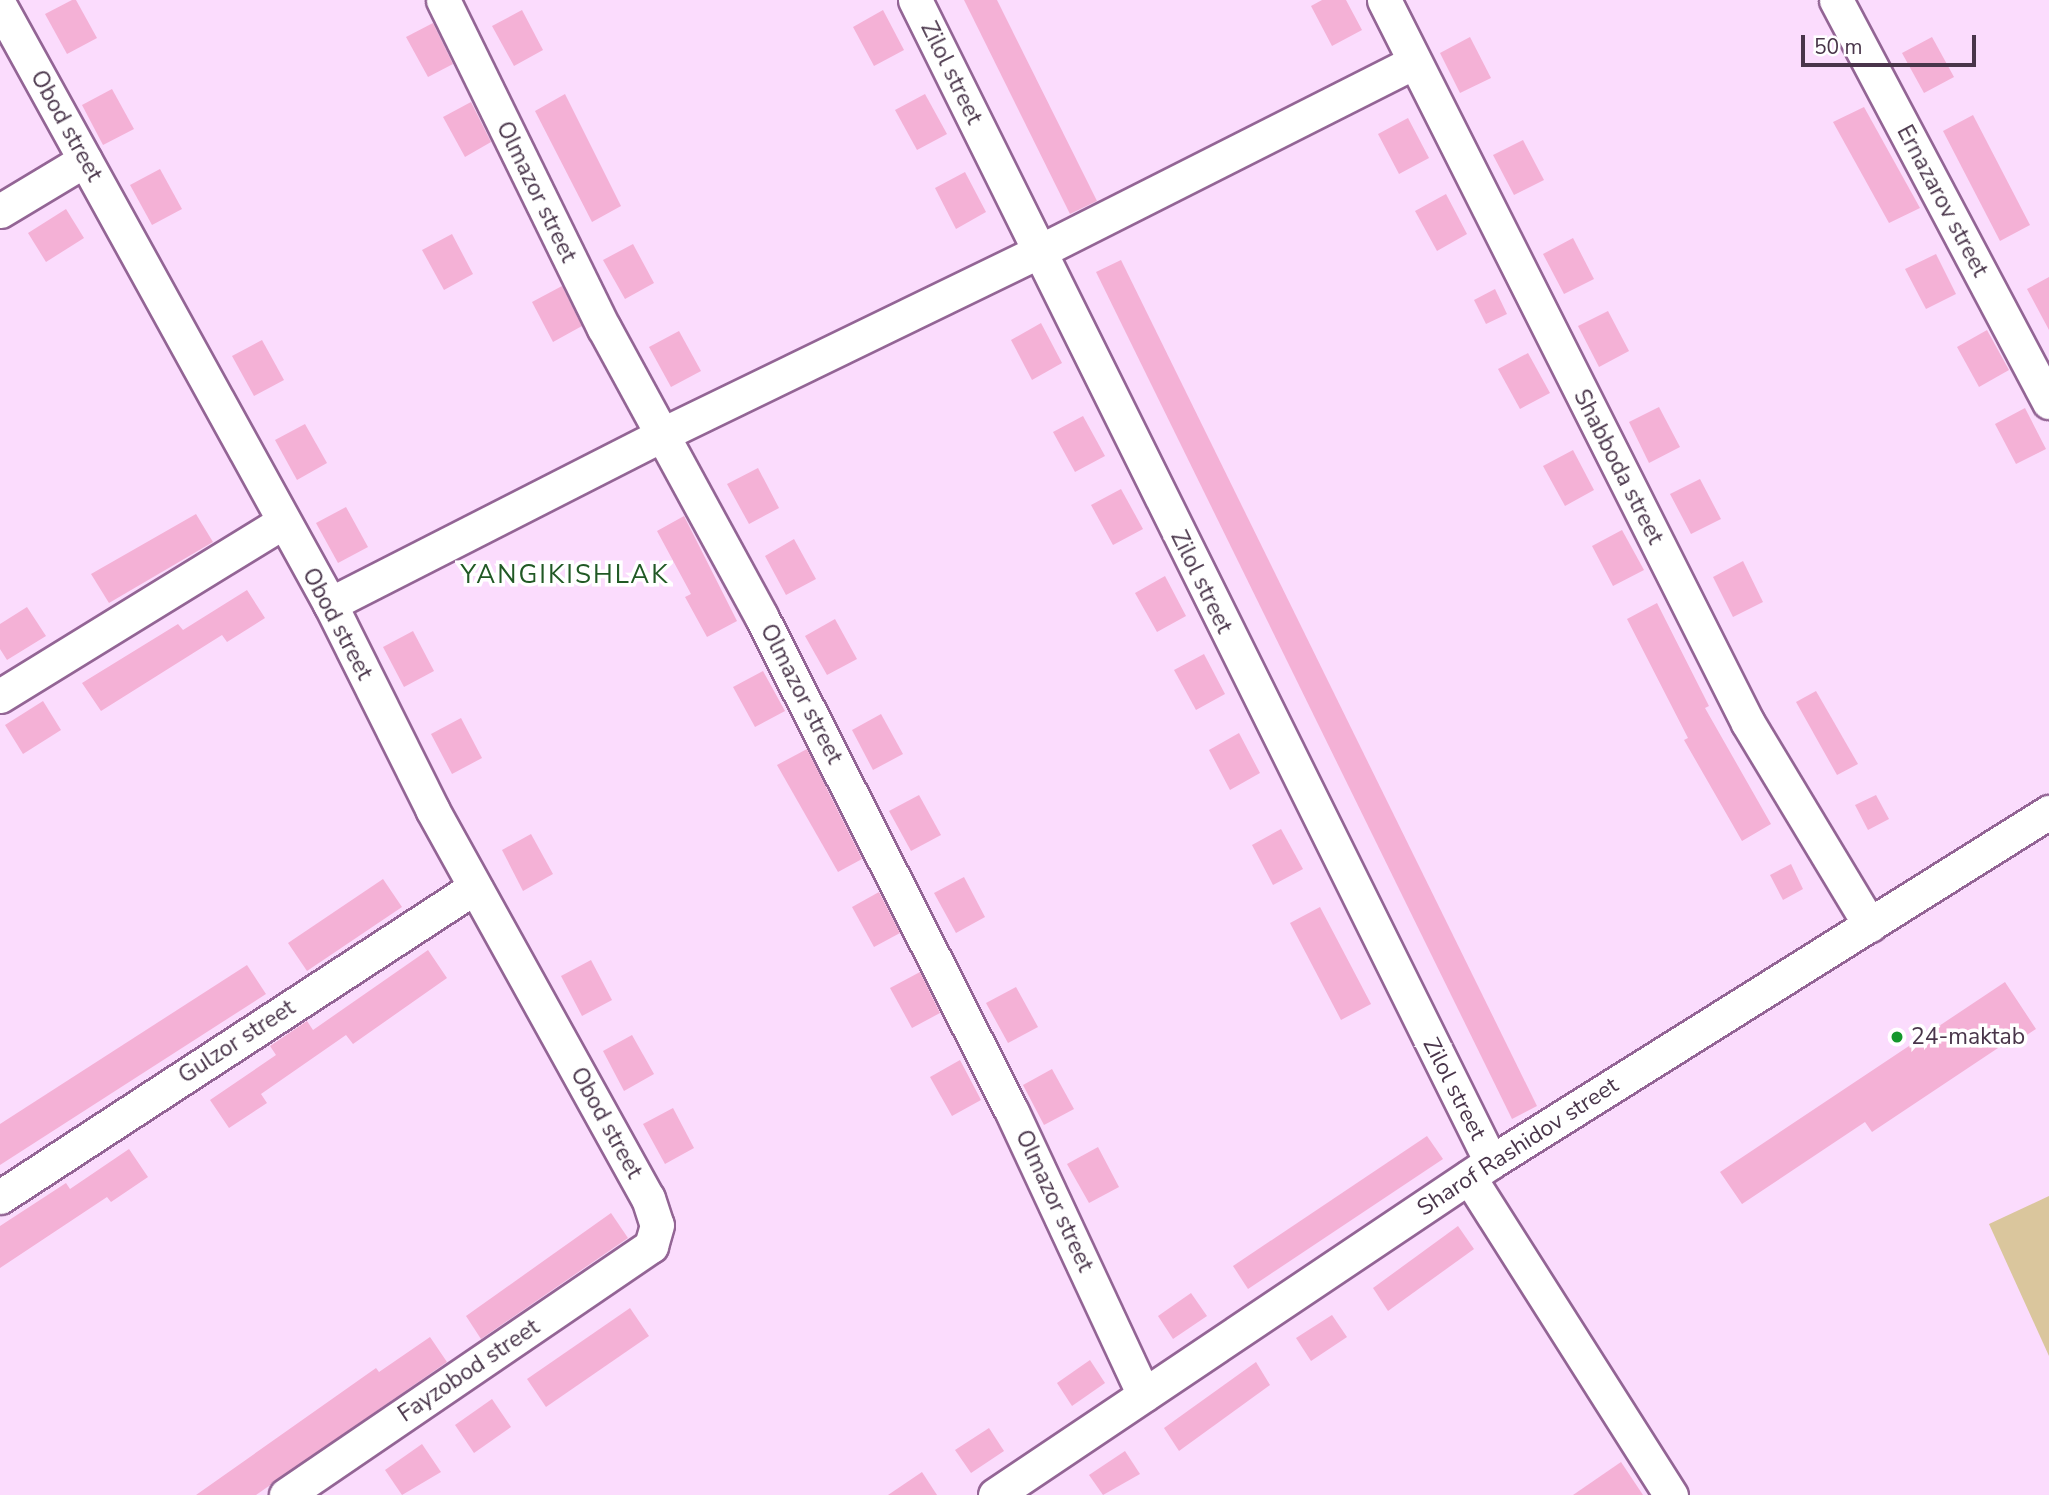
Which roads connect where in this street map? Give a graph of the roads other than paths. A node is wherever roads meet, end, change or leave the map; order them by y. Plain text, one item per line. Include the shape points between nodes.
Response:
1 (443, 0) edge
2 (915, 0) edge
3 (1384, 0) edge
4 (1836, 0) edge
5 (0, 6) edge
6 (1414, 62) junction
7 (85, 160) junction
8 (0, 211) edge
9 (1038, 252) junction
10 (2049, 402) edge
11 (661, 435) junction
12 (281, 523) junction
13 (330, 604) junction
14 (0, 696) edge
15 (2049, 812) edge
16 (475, 887) junction
17 (1870, 925) junction
18 (1480, 1170) junction
19 (0, 1197) edge
20 (651, 1246) joint
21 (1144, 1395) junction
22 (286, 1495) edge
23 (995, 1495) edge
24 (1671, 1495) edge

1 - 11 street, Olmazor street
2 - 9 street, Zilol street
3 - 6 street, Shabboda street
4 - 10 street, Ernazarov street
5 - 7 street, Obod street
6 - 9 street
6 - 17 street, Shabboda street via 1748,723
7 - 8 street
7 - 12 street, Obod street
9 - 11 street
9 - 18 street, Zilol street
11 - 13 street
11 - 21 street, Olmazor street via 761,616 1012,1112
12 - 13 street, Obod street
12 - 14 street
13 - 16 street, Obod street
15 - 17 street, Sharof Rashidov street
16 - 19 street, Gulzor street
16 - 20 street, Obod street via 648,1198 657,1224
17 - 18 street, Sharof Rashidov street
18 - 21 street, Sharof Rashidov street
18 - 24 street, Zilol street
20 - 22 street, Fayzobod street
21 - 23 street, Sharof Rashidov street

